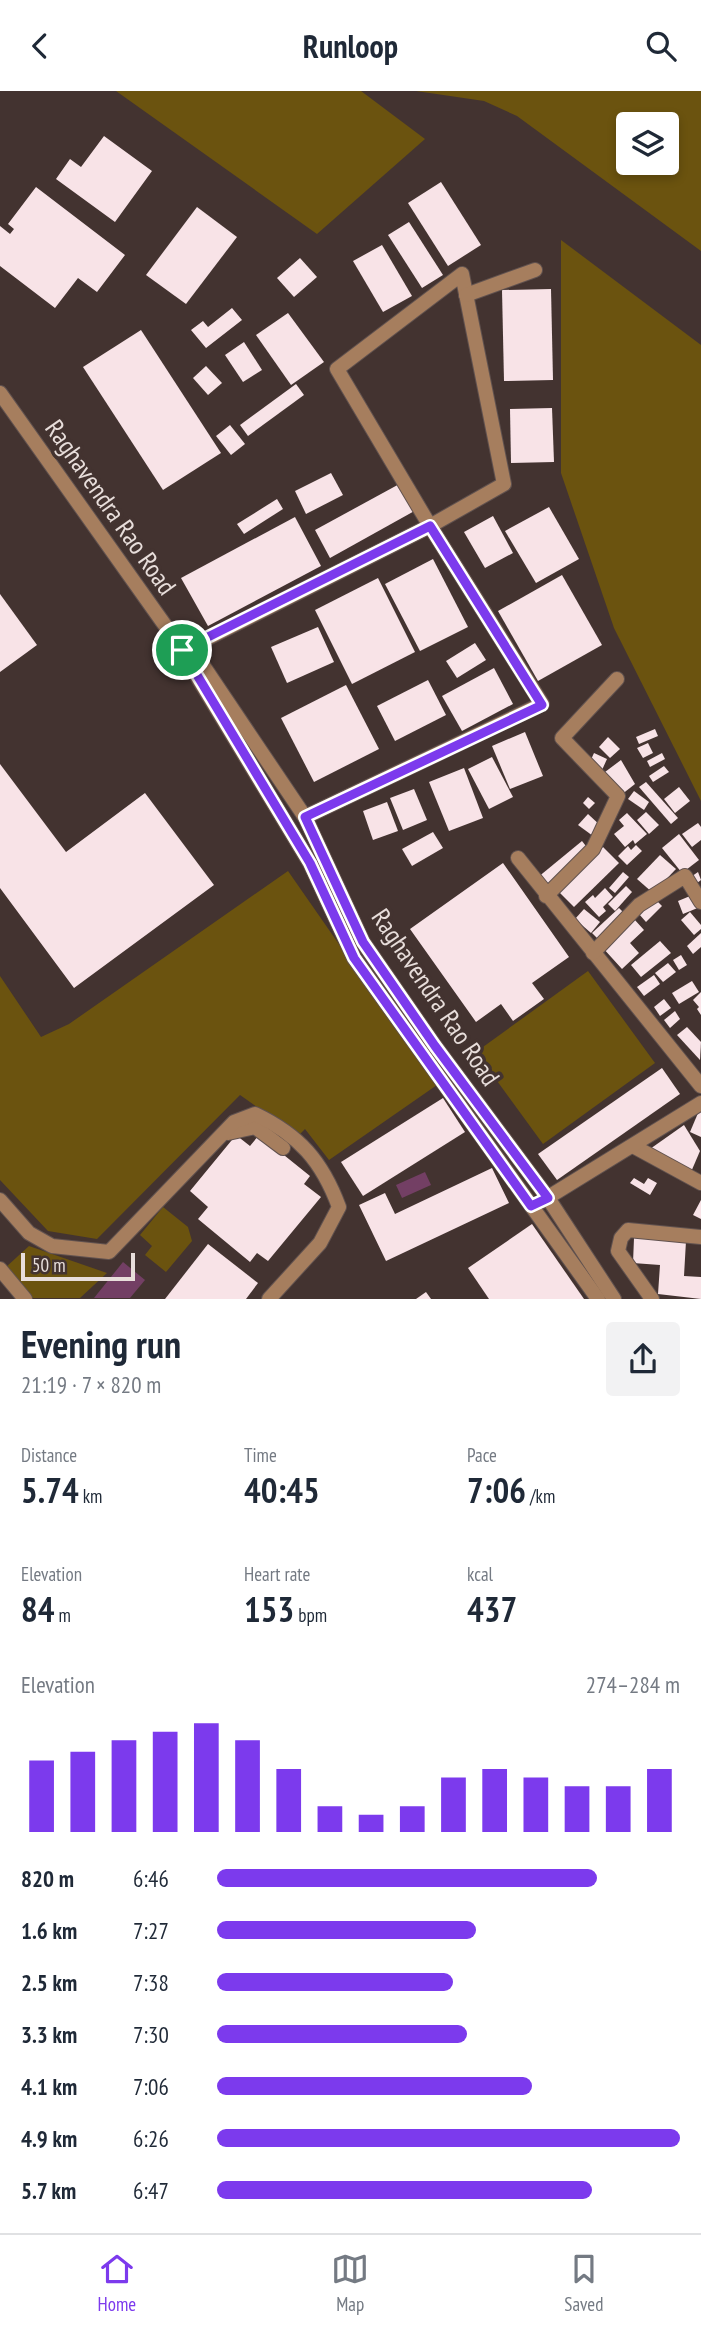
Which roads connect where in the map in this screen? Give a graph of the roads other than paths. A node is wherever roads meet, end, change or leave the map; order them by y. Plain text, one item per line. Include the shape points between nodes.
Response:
1 (535, 270) dead end
2 (466, 295) junction
3 (0, 393) edge
4 (430, 526) junction
5 (182, 650) junction
6 (617, 679) dead end
7 (305, 817) junction
8 (518, 858) dead end
9 (546, 895) junction
10 (701, 902) edge
11 (593, 953) junction
12 (701, 1086) edge
13 (701, 1103) edge
14 (220, 1137) junction
15 (633, 1146) junction
16 (283, 1148) dead end
17 (701, 1183) edge
18 (548, 1198) junction
19 (0, 1200) edge
20 (531, 1206) junction
21 (701, 1237) edge
22 (0, 1269) edge
23 (25, 1299) edge
24 (269, 1299) edge
25 (598, 1299) edge
26 (614, 1299) edge
27 (652, 1299) edge

1 - 2 street
2 - 4 street via 504,484
2 - 4 street via 462,274 337,369
3 - 5 street, Raghavendra Rao Road
4 - 5 street
4 - 7 street via 542,705
5 - 7 street, Raghavendra Rao Road via 200,661
5 - 20 street, Raghavendra Rao Road via 310,863 354,958
6 - 9 street via 562,739 618,796 593,849
7 - 18 street, Raghavendra Rao Road via 363,942
8 - 9 street
9 - 11 street
10 - 11 street via 685,876 639,905
11 - 12 street
13 - 15 street
14 - 16 street via 255,1127
14 - 19 street via 109,1252 52,1246 29,1233
14 - 24 street via 234,1122 255,1114 274,1123 315,1158 339,1207 320,1243
15 - 17 street
15 - 18 street
18 - 20 street
18 - 26 street, Raghavendra Rao Road
20 - 25 street, Raghavendra Rao Road
21 - 27 street via 628,1230 621,1238 618,1251
22 - 23 street

